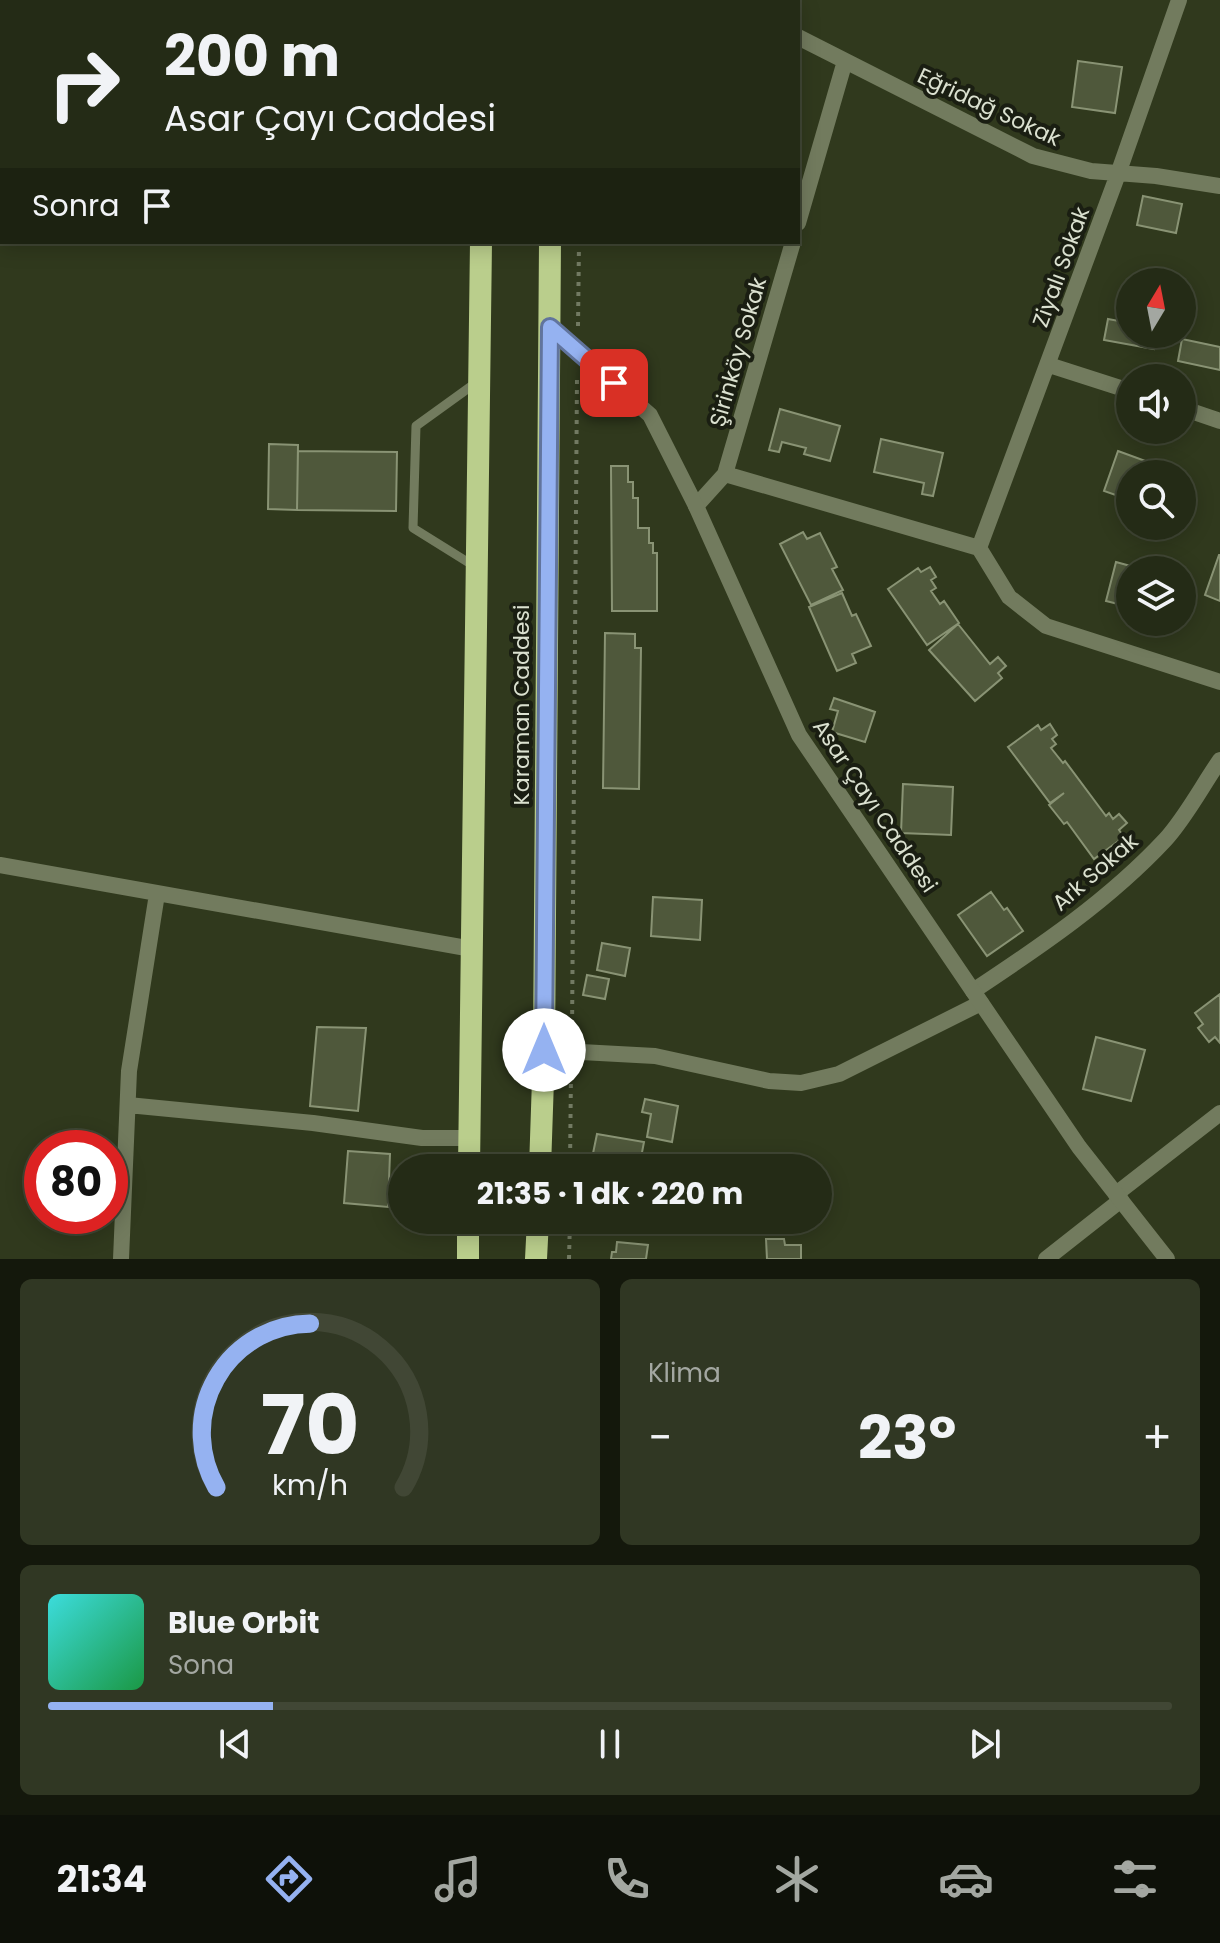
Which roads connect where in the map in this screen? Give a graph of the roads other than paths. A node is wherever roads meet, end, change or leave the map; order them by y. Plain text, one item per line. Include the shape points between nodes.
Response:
1 (1179, 0) edge
2 (800, 38) edge
3 (845, 61) junction
4 (1118, 174) junction
5 (1220, 186) edge
6 (800, 216) edge
7 (481, 244) edge
8 (550, 244) edge
9 (792, 244) edge
10 (550, 327) junction
11 (1049, 365) junction
12 (480, 380) junction
13 (1116, 387) edge
14 (1196, 413) edge
15 (1220, 421) edge
16 (725, 474) junction
17 (696, 506) junction
18 (979, 548) junction
19 (478, 568) junction
20 (1220, 682) edge
21 (1220, 760) edge
22 (0, 865) edge
23 (157, 894) junction
24 (472, 949) junction
25 (977, 997) junction
26 (544, 1050) junction
27 (128, 1105) junction
28 (1220, 1113) edge
29 (469, 1138) junction
30 (469, 1154) edge
31 (540, 1154) edge
32 (1118, 1197) junction
33 (468, 1234) edge
34 (537, 1234) edge
35 (121, 1259) edge
36 (468, 1259) edge
37 (536, 1259) edge
38 (1046, 1259) edge
39 (1167, 1259) edge

1 - 4 street, Ziyalı Sokak
2 - 3 street, Eğridağ Sokak
3 - 4 street, Eğridağ Sokak via 1033,156
3 - 6 street
4 - 5 street, Eğridağ Sokak
4 - 11 street, Ziyalı Sokak
7 - 12 highway, Karaman Caddesi
8 - 10 highway, Karaman Caddesi
9 - 16 street, Şirinköy Sokak
10 - 17 street, Asar Çayı Caddesi via 650,415
10 - 26 highway, Karaman Caddesi
11 - 13 street
11 - 18 street, Ziyalı Sokak
12 - 19 highway, Karaman Caddesi
12 - 19 lane via 416,426 413,528
14 - 15 street
16 - 17 street
16 - 18 street
17 - 25 street, Asar Çayı Caddesi via 799,735
18 - 20 street via 1009,597 1046,626
19 - 24 highway, Karaman Caddesi
21 - 25 street, Ark Sokak via 1167,838 1118,885
22 - 23 street
23 - 24 street
23 - 27 street
24 - 29 highway, Karaman Caddesi
25 - 26 street, Ark Sokak via 839,1074 801,1083 655,1056
25 - 32 street, Asar Çayı Caddesi
26 - 31 highway, Karaman Caddesi
27 - 29 street via 422,1138
27 - 35 street
28 - 32 street
29 - 30 highway, Karaman Caddesi
32 - 38 street
32 - 39 street, Asar Çayı Caddesi
33 - 36 highway
34 - 37 highway

